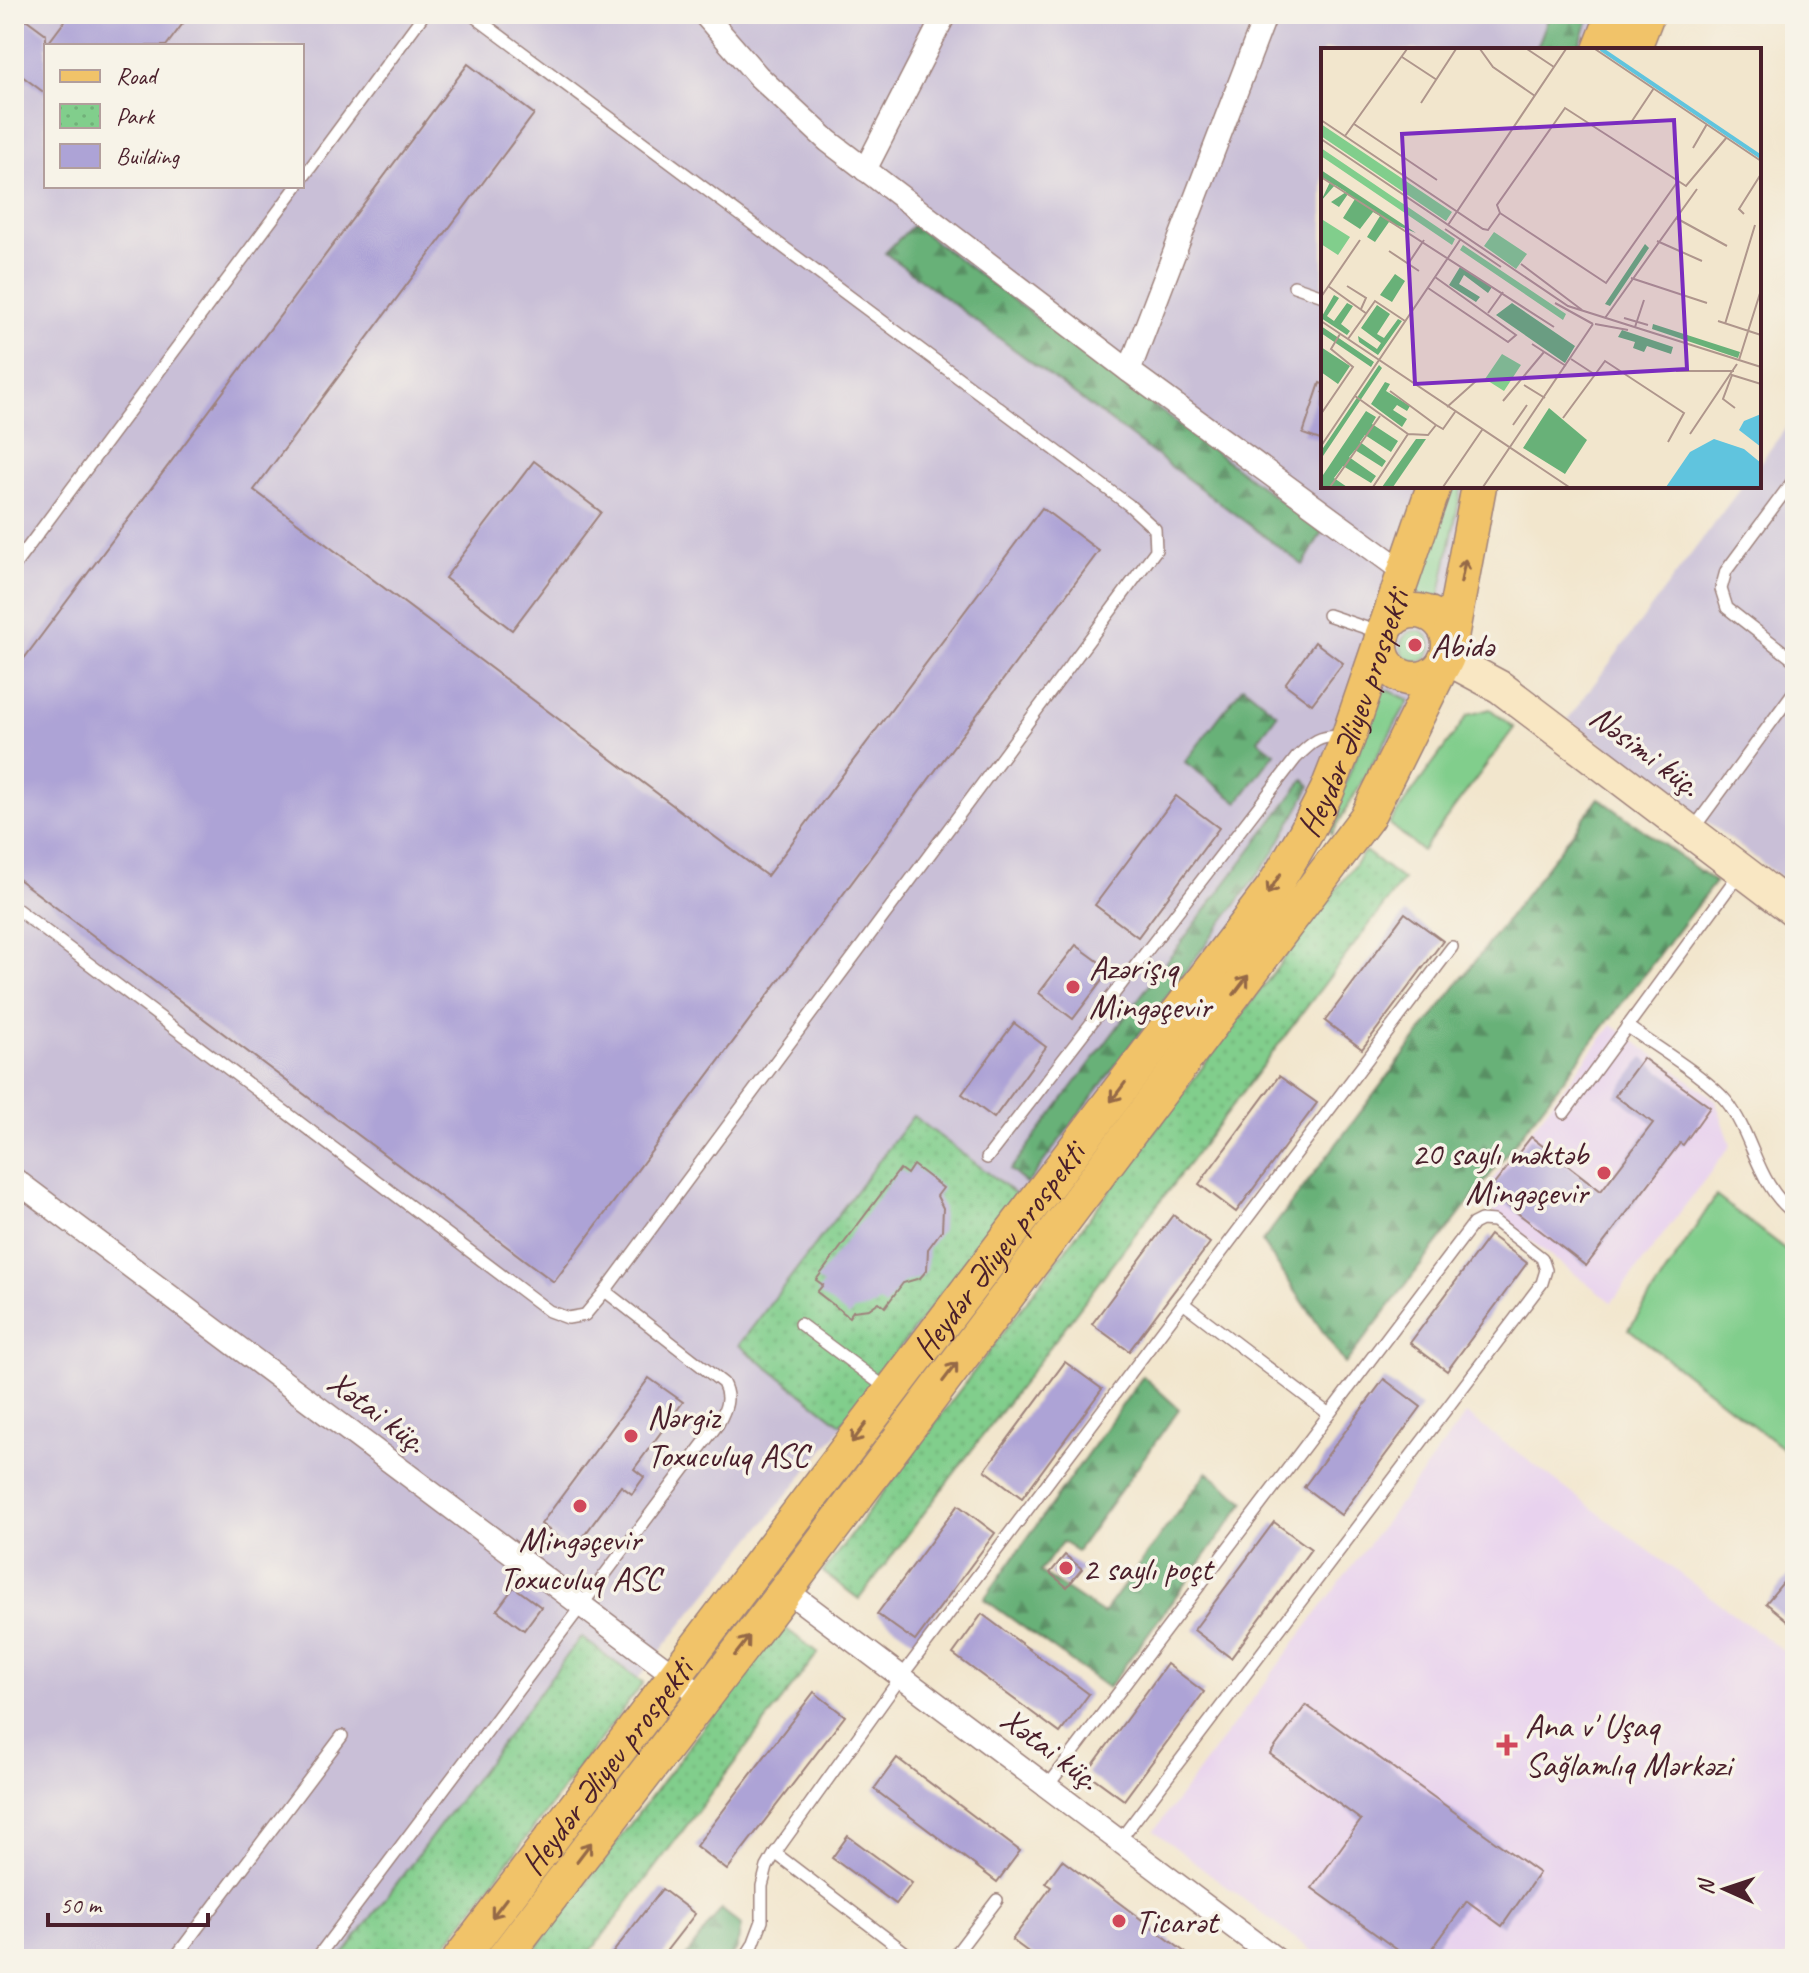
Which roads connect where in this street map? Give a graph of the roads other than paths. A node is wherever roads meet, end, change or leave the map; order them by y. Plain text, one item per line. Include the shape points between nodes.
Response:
1 (424, 14) edge
2 (471, 14) edge
3 (945, 14) edge
4 (1266, 14) edge
5 (1614, 14) edge
6 (1647, 14) edge
7 (707, 15) edge
8 (1795, 40) edge
9 (1601, 48) edge
10 (1634, 48) edge
11 (1795, 54) edge
12 (865, 170) junction
13 (304, 176) edge
14 (296, 188) edge
15 (1294, 286) dead end
16 (1321, 295) edge
17 (1129, 371) junction
18 (1795, 478) edge
19 (1433, 488) edge
20 (1479, 488) edge
21 (14, 566) edge
22 (1404, 572) junction
23 (1328, 615) dead end
24 (1383, 634) junction
25 (1447, 653) junction
26 (1795, 661) edge
27 (1795, 690) edge
28 (1348, 738) junction
29 (1691, 832) junction
30 (1742, 871) junction
31 (14, 907) edge
32 (1795, 911) edge
33 (1452, 947) dead end
34 (1627, 1026) junction
35 (1564, 1113) dead end
36 (987, 1158) dead end
37 (14, 1179) edge
38 (1795, 1214) edge
39 (605, 1291) junction
40 (1183, 1303) junction
41 (800, 1324) dead end
42 (890, 1391) junction
43 (1329, 1414) junction
44 (786, 1590) junction
45 (582, 1606) junction
46 (675, 1675) junction
47 (901, 1677) junction
48 (702, 1696) junction
49 (342, 1736) dead end
50 (1047, 1787) junction
51 (1119, 1841) junction
52 (775, 1853) junction
53 (997, 1900) dead end
54 (174, 1959) edge
55 (316, 1959) edge
56 (460, 1959) edge
57 (503, 1959) edge
58 (744, 1959) edge
59 (914, 1959) edge
60 (952, 1959) edge
61 (1276, 1959) edge

1 - 13 lane
2 - 39 lane via 1155,529 1156,550
3 - 12 street
4 - 17 street
5 - 9 main road
6 - 10 main road
7 - 12 street via 758,76
8 - 11 lane
12 - 17 street
14 - 21 lane
15 - 16 lane
17 - 22 street
18 - 26 lane via 1726,571 1721,589 1727,608
19 - 22 main road, Heydər Əliyev prospekti
25 -> 20 main road, Heydər Əliyev prospekti
22 - 24 main road, Heydər Əliyev prospekti
23 - 24 lane
24 - 25 main road via 1406,612 1427,613 1444,627
24 - 25 main road via 1383,657 1409,679 1432,675
24 - 28 main road, Heydər Əliyev prospekti
25 - 29 street, Nəsimi küç.
44 -> 25 main road, Heydər Əliyev prospekti via 1367,817
27 - 29 lane
28 - 36 lane via 1326,735 1296,758
28 -> 42 main road, Heydər Əliyev prospekti via 1322,802 1273,888
29 - 30 street, Nəsimi küç.
30 - 32 street, Nəsimi küç.
30 - 34 lane
31 - 39 lane via 549,1311 568,1318 585,1315
33 - 40 lane
34 - 35 lane
34 - 38 lane via 1728,1103 1773,1192
37 - 45 street, Xətai küç.
39 - 45 lane via 713,1374 729,1394 718,1424
40 - 43 lane
40 - 47 lane
41 - 42 lane
42 -> 46 main road, Heydər Əliyev prospekti
43 - 50 lane
43 - 51 lane via 1473,1224 1494,1221 1542,1258 1542,1283
44 - 47 street, Xətai küç.
48 -> 44 main road, Heydər Əliyev prospekti
45 - 46 street, Xətai küç.
45 - 55 lane
46 - 48 street, Xətai küç.
46 -> 56 main road, Heydər Əliyev prospekti
47 - 50 street, Xətai küç.
47 - 52 lane
57 -> 48 main road, Heydər Əliyev prospekti
49 - 54 lane
50 - 51 street, Xətai küç.
51 - 61 street, Xətai küç.
52 - 58 lane via 762,1886 762,1921
52 - 59 lane
53 - 60 lane

